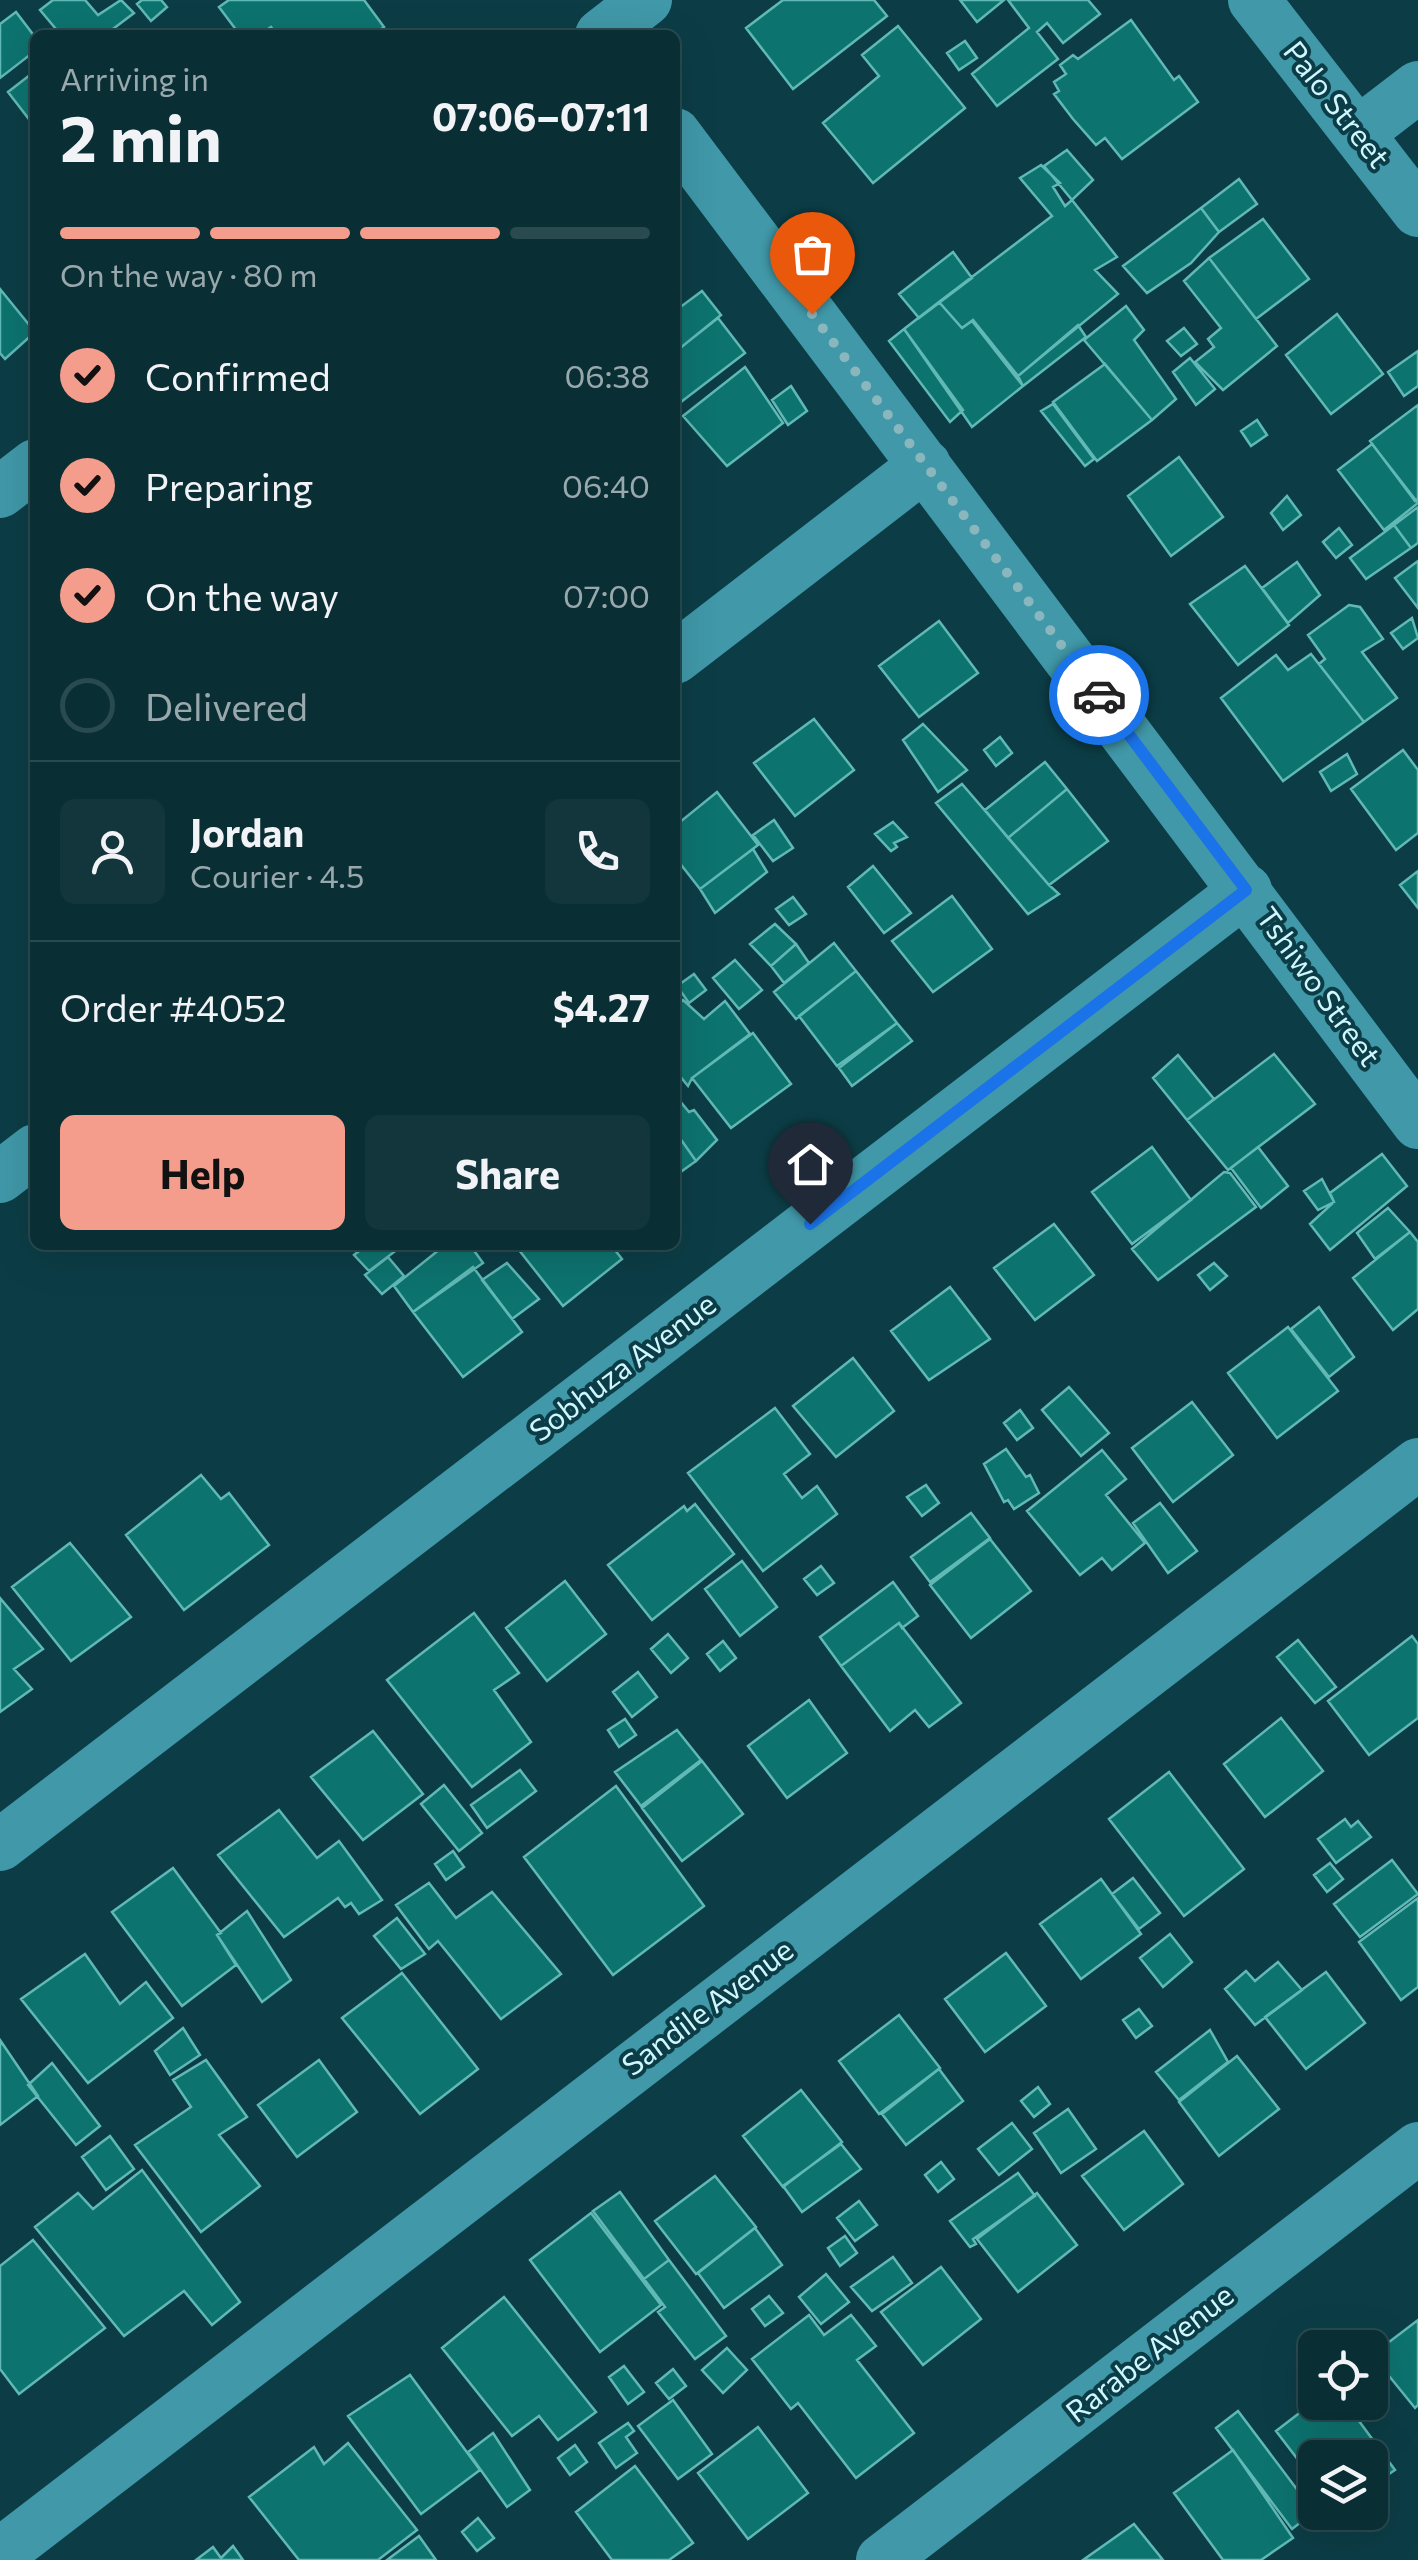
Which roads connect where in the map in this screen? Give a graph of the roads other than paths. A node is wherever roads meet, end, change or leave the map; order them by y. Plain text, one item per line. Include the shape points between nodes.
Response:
1 (646, 0) edge
2 (1254, 0) edge
3 (608, 30) edge
4 (1418, 87) edge
5 (1358, 133) junction
6 (680, 141) edge
7 (1418, 211) edge
8 (925, 465) junction
9 (30, 470) edge
10 (0, 492) edge
11 (680, 654) edge
12 (1246, 890) junction
13 (1418, 1123) edge
14 (30, 1154) edge
15 (0, 1177) edge
16 (1418, 1464) edge
17 (0, 1845) edge
18 (1418, 2148) edge
19 (0, 2554) edge
20 (882, 2560) edge

1 - 3 street
2 - 5 street, Palo Street
4 - 5 street
5 - 7 street, Palo Street
6 - 8 street, Tshiwo Street
8 - 11 street
8 - 12 street, Tshiwo Street
9 - 10 street
12 - 13 street, Tshiwo Street
12 - 17 street, Sobhuza Avenue
14 - 15 street
16 - 19 street, Sandile Avenue
18 - 20 street, Rarabe Avenue

